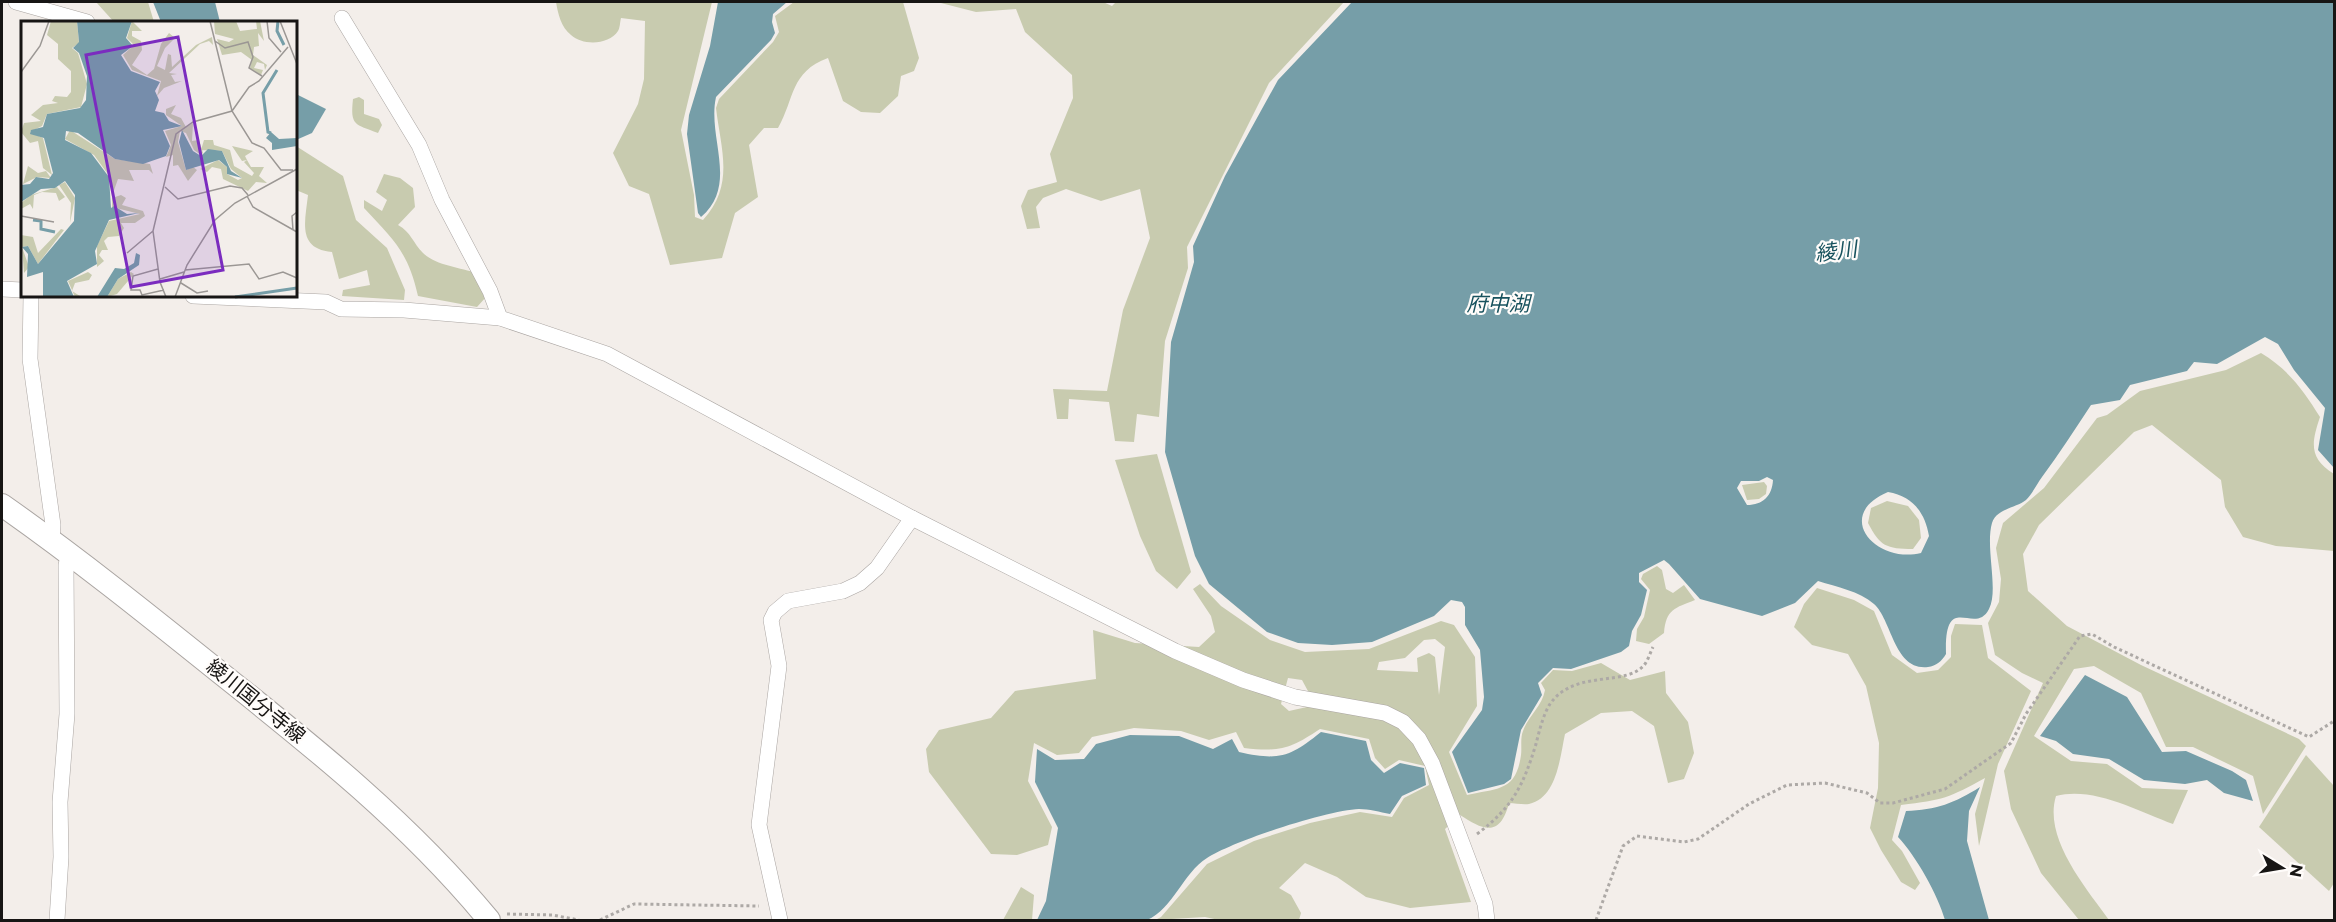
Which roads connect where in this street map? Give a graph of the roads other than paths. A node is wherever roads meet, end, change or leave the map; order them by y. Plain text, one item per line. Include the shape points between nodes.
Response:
1 (16, 2) edge
2 (342, 18) dead end
3 (83, 21) edge
4 (2, 289) edge
5 (21, 290) edge
6 (31, 297) edge
7 (216, 297) edge
8 (500, 318) junction
9 (2, 505) edge
10 (912, 518) junction
11 (60, 546) junction
12 (778, 914) edge
13 (488, 920) edge
14 (57, 921) edge
15 (1487, 921) edge

1 - 3 street
2 - 8 street via 419,145
4 - 5 street
6 - 11 street via 30,359 53,525
7 - 8 street via 326,302 341,309
8 - 10 street via 607,354
9 - 11 main road, 綾川国分寺線
10 - 12 street via 877,568 860,584 788,601 771,620 779,666 759,825
10 - 15 street via 1175,651 1243,680 1295,697 1385,713 1403,722 1419,739 1432,763 1485,904
11 - 13 main road, 綾川国分寺線 via 329,759 412,836
11 - 14 street via 66,565 67,714

